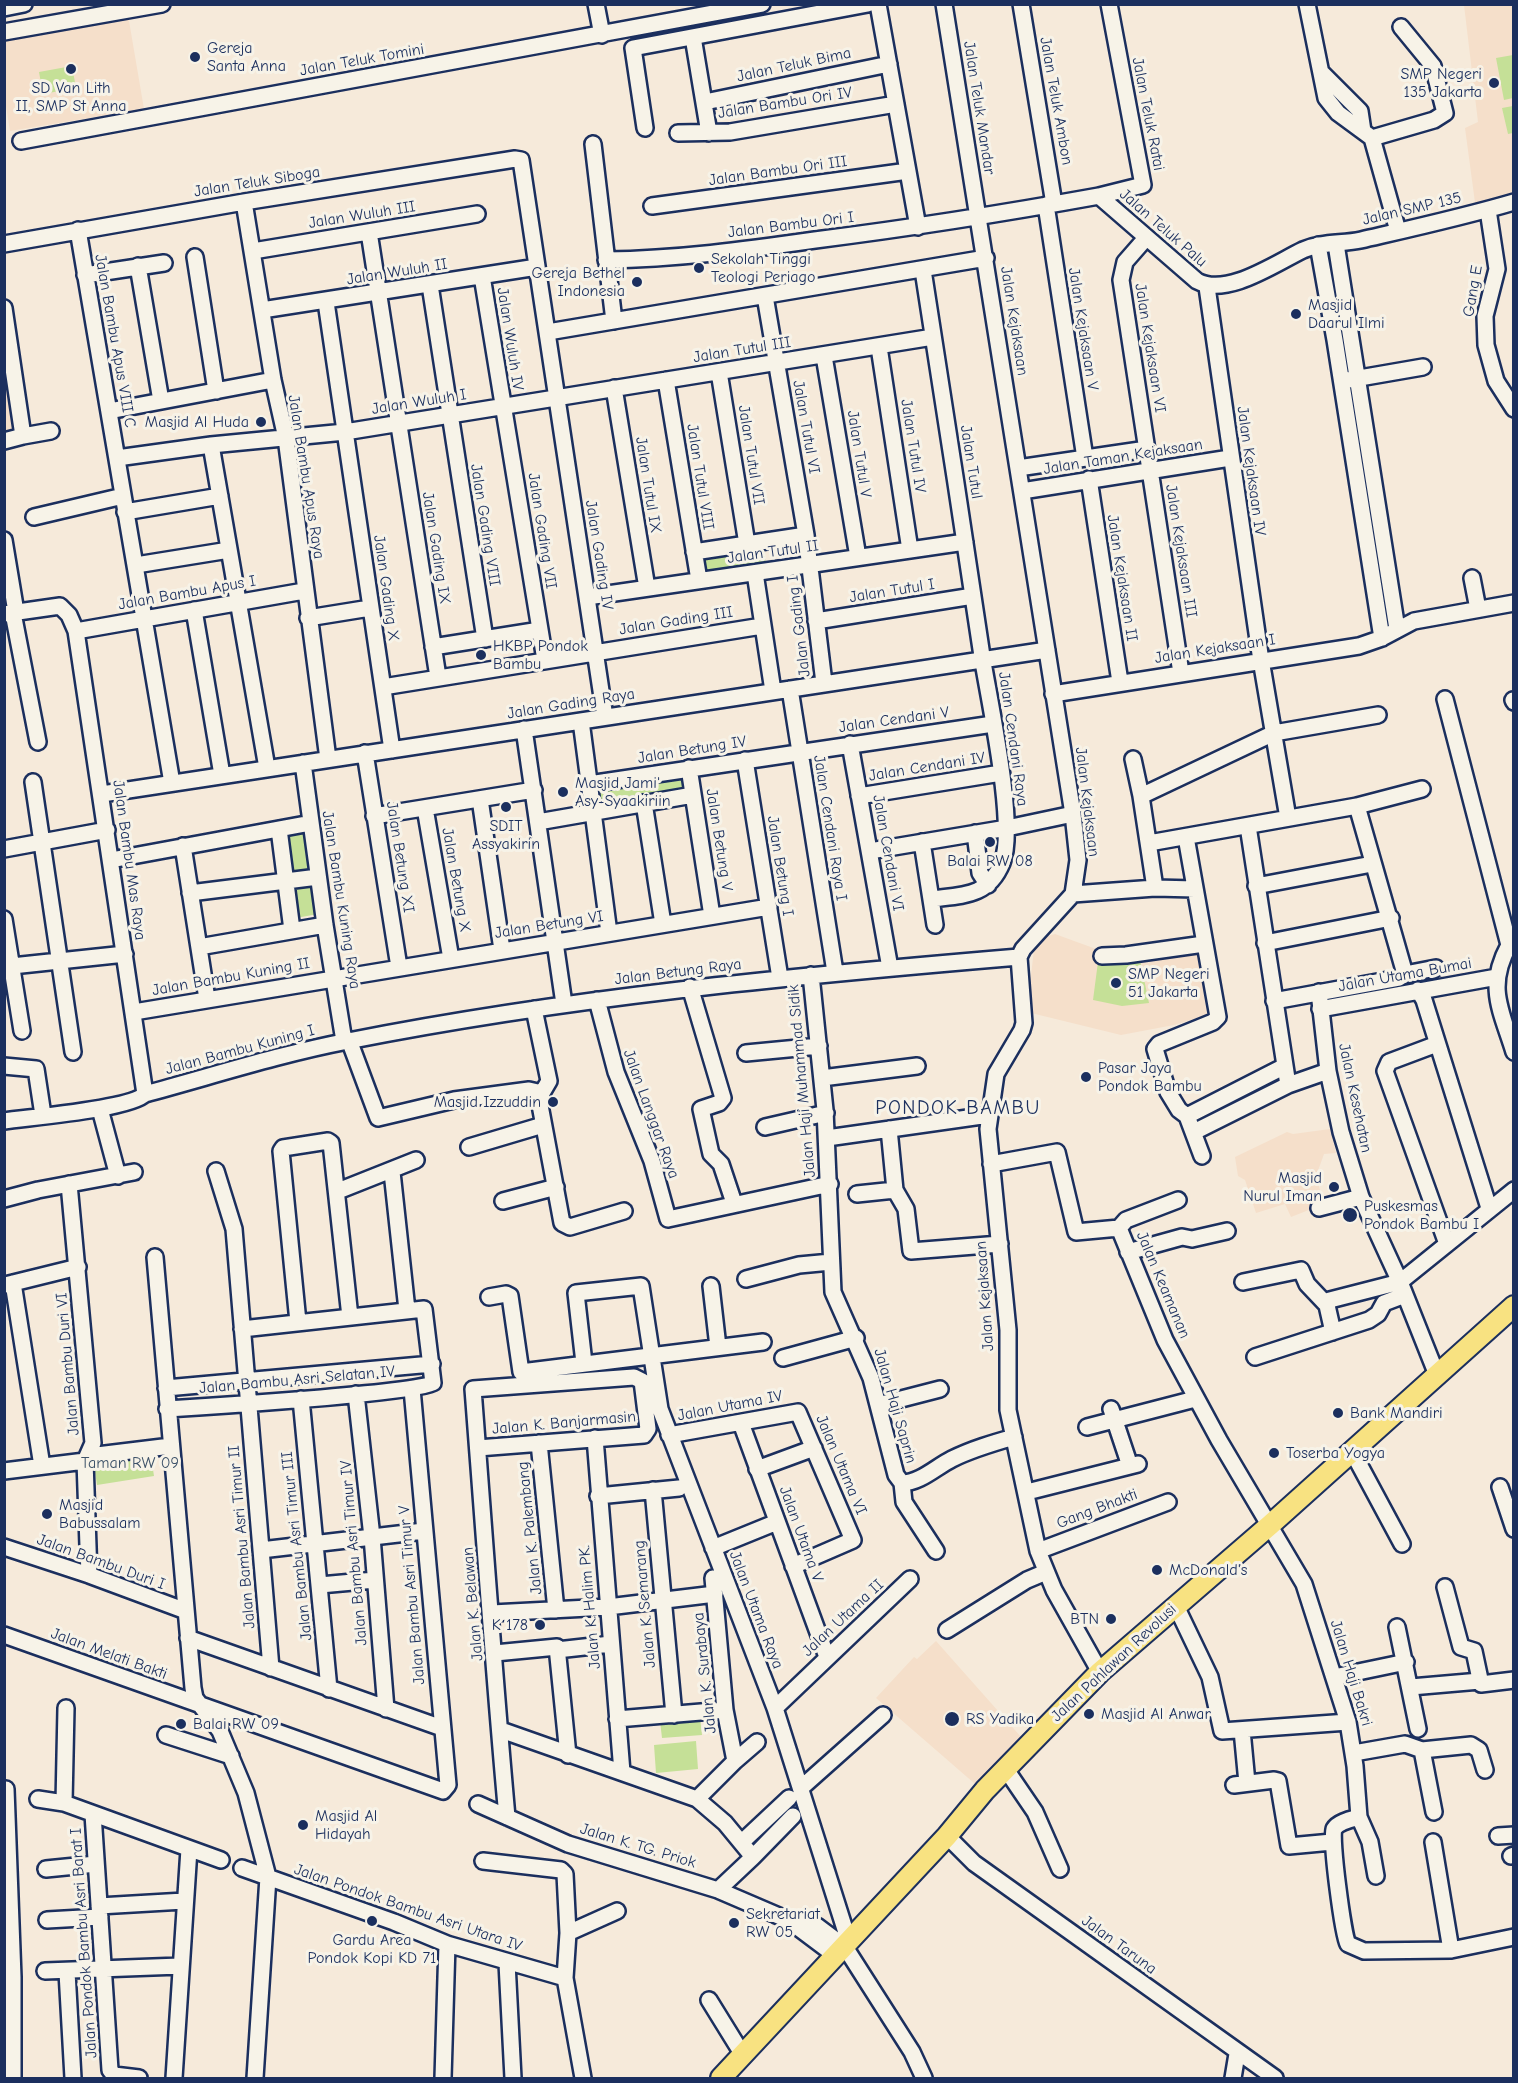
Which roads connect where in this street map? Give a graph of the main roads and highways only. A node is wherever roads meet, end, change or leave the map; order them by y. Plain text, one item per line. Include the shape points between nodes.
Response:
1 (1514, 1306) edge
2 (727, 2076) edge

1 - 2 main road, Jalan Pahlawan Revolusi via 1100,1672 1005,1768

